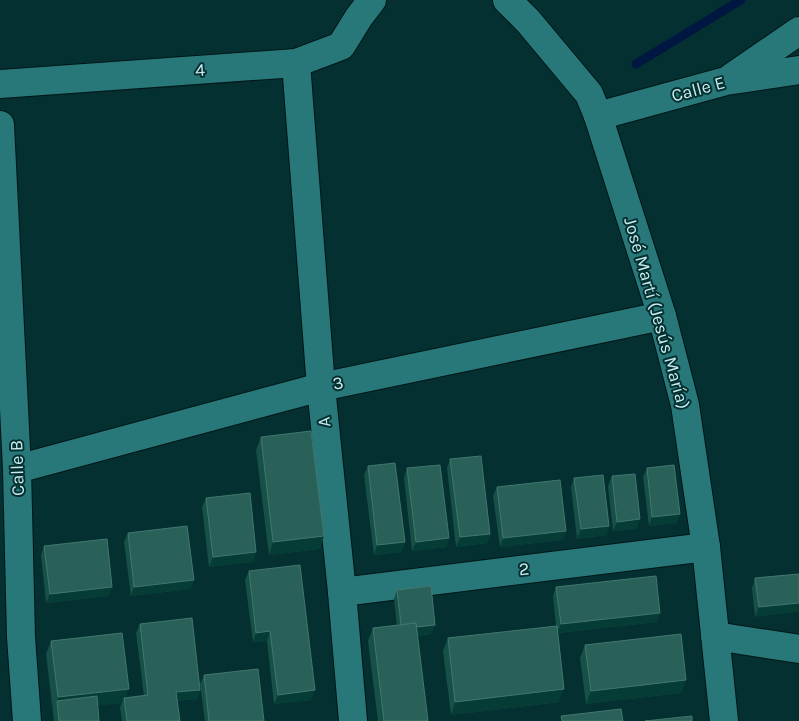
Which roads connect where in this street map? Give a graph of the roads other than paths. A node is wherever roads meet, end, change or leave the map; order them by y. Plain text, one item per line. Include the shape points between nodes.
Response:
1 (372, 0) edge
2 (507, 0) edge
3 (799, 31) edge
4 (296, 63) junction
5 (799, 70) edge
6 (726, 81) junction
7 (0, 84) edge
8 (598, 116) junction
9 (0, 125) edge
10 (662, 316) junction
11 (321, 387) junction
12 (17, 468) junction
13 (706, 547) junction
14 (342, 592) junction
15 (715, 636) junction
16 (10, 640) edge
17 (799, 649) edge
18 (27, 721) edge
19 (353, 721) edge
20 (724, 721) edge

1 - 4 street, 4 via 341,46
2 - 8 street, José Martí (Jesús María) via 589,94
3 - 6 street
4 - 7 street, 4
4 - 11 street, A
5 - 6 street, Calle E
6 - 8 street, Calle E
8 - 10 street, José Martí (Jesús María)
9 - 12 street, Calle B
10 - 11 street, 3
10 - 13 street, José Martí (Jesús María) via 685,405
11 - 12 street, 3
11 - 14 street, A
12 - 16 street, Calle B
13 - 14 street, 2
13 - 15 street, José Martí (Jesús María)
14 - 19 street, A
15 - 17 street
15 - 20 street, José Martí (Jesús María)
16 - 18 street, Calle B

